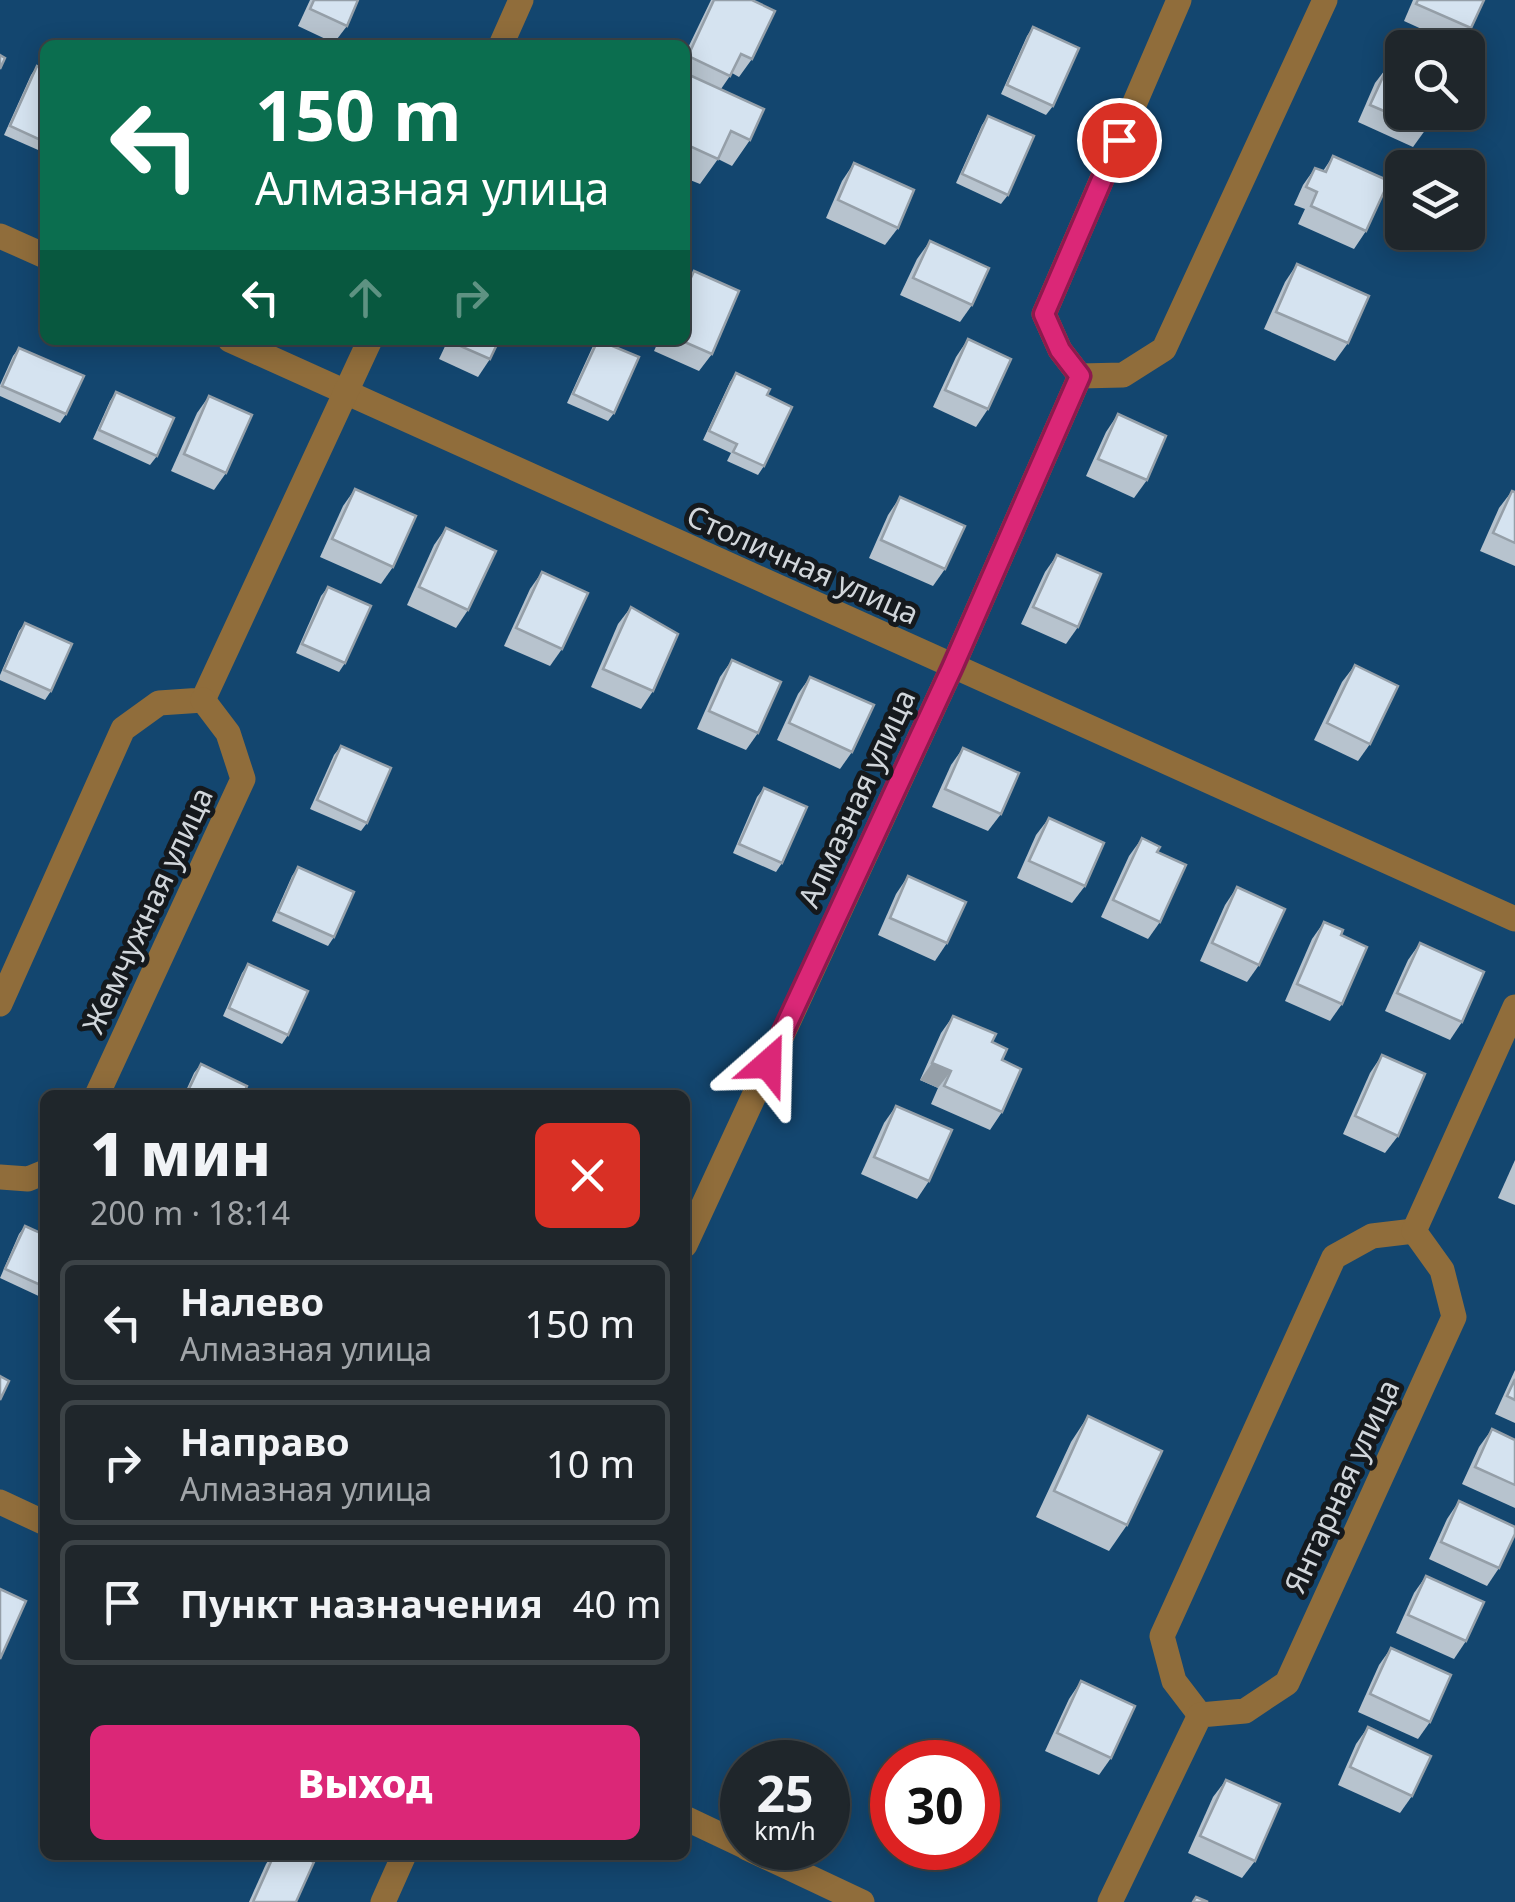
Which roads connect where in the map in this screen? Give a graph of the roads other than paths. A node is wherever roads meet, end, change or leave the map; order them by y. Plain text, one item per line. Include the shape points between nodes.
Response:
1 (521, 0) edge
2 (1178, 0) edge
3 (1325, 0) edge
4 (503, 40) edge
5 (0, 236) edge
6 (40, 254) edge
7 (241, 345) edge
8 (368, 345) edge
9 (1080, 376) junction
10 (346, 392) junction
11 (952, 668) junction
12 (203, 700) junction
13 (1515, 919) edge
14 (0, 1004) edge
15 (1515, 1007) edge
16 (99, 1090) edge
17 (40, 1174) edge
18 (0, 1177) edge
19 (1414, 1231) junction
20 (690, 1233) edge
21 (0, 1502) edge
22 (40, 1521) edge
23 (1200, 1715) junction
24 (690, 1820) edge
25 (720, 1834) edge
26 (402, 1860) edge
27 (795, 1870) edge
28 (383, 1902) edge
29 (862, 1902) edge
30 (1110, 1902) edge

1 - 4 street
2 - 9 street via 1044,314
3 - 9 street via 1164,349 1124,375
5 - 6 street
7 - 10 street, Столичная улица
8 - 10 street
9 - 11 street, Алмазная улица
10 - 11 street, Столичная улица
10 - 12 street
11 - 13 street, Столичная улица
11 - 20 street, Алмазная улица
12 - 14 street via 160,703 123,729
12 - 16 street, Жемчужная улица via 228,732 243,779
15 - 19 street
17 - 18 street
19 - 23 street via 1372,1236 1334,1257 1162,1636 1174,1681
19 - 23 street, Янтарная улица via 1442,1270 1454,1317 1286,1683 1245,1711
21 - 22 street
23 - 30 street
24 - 25 street
26 - 28 street
27 - 29 street

